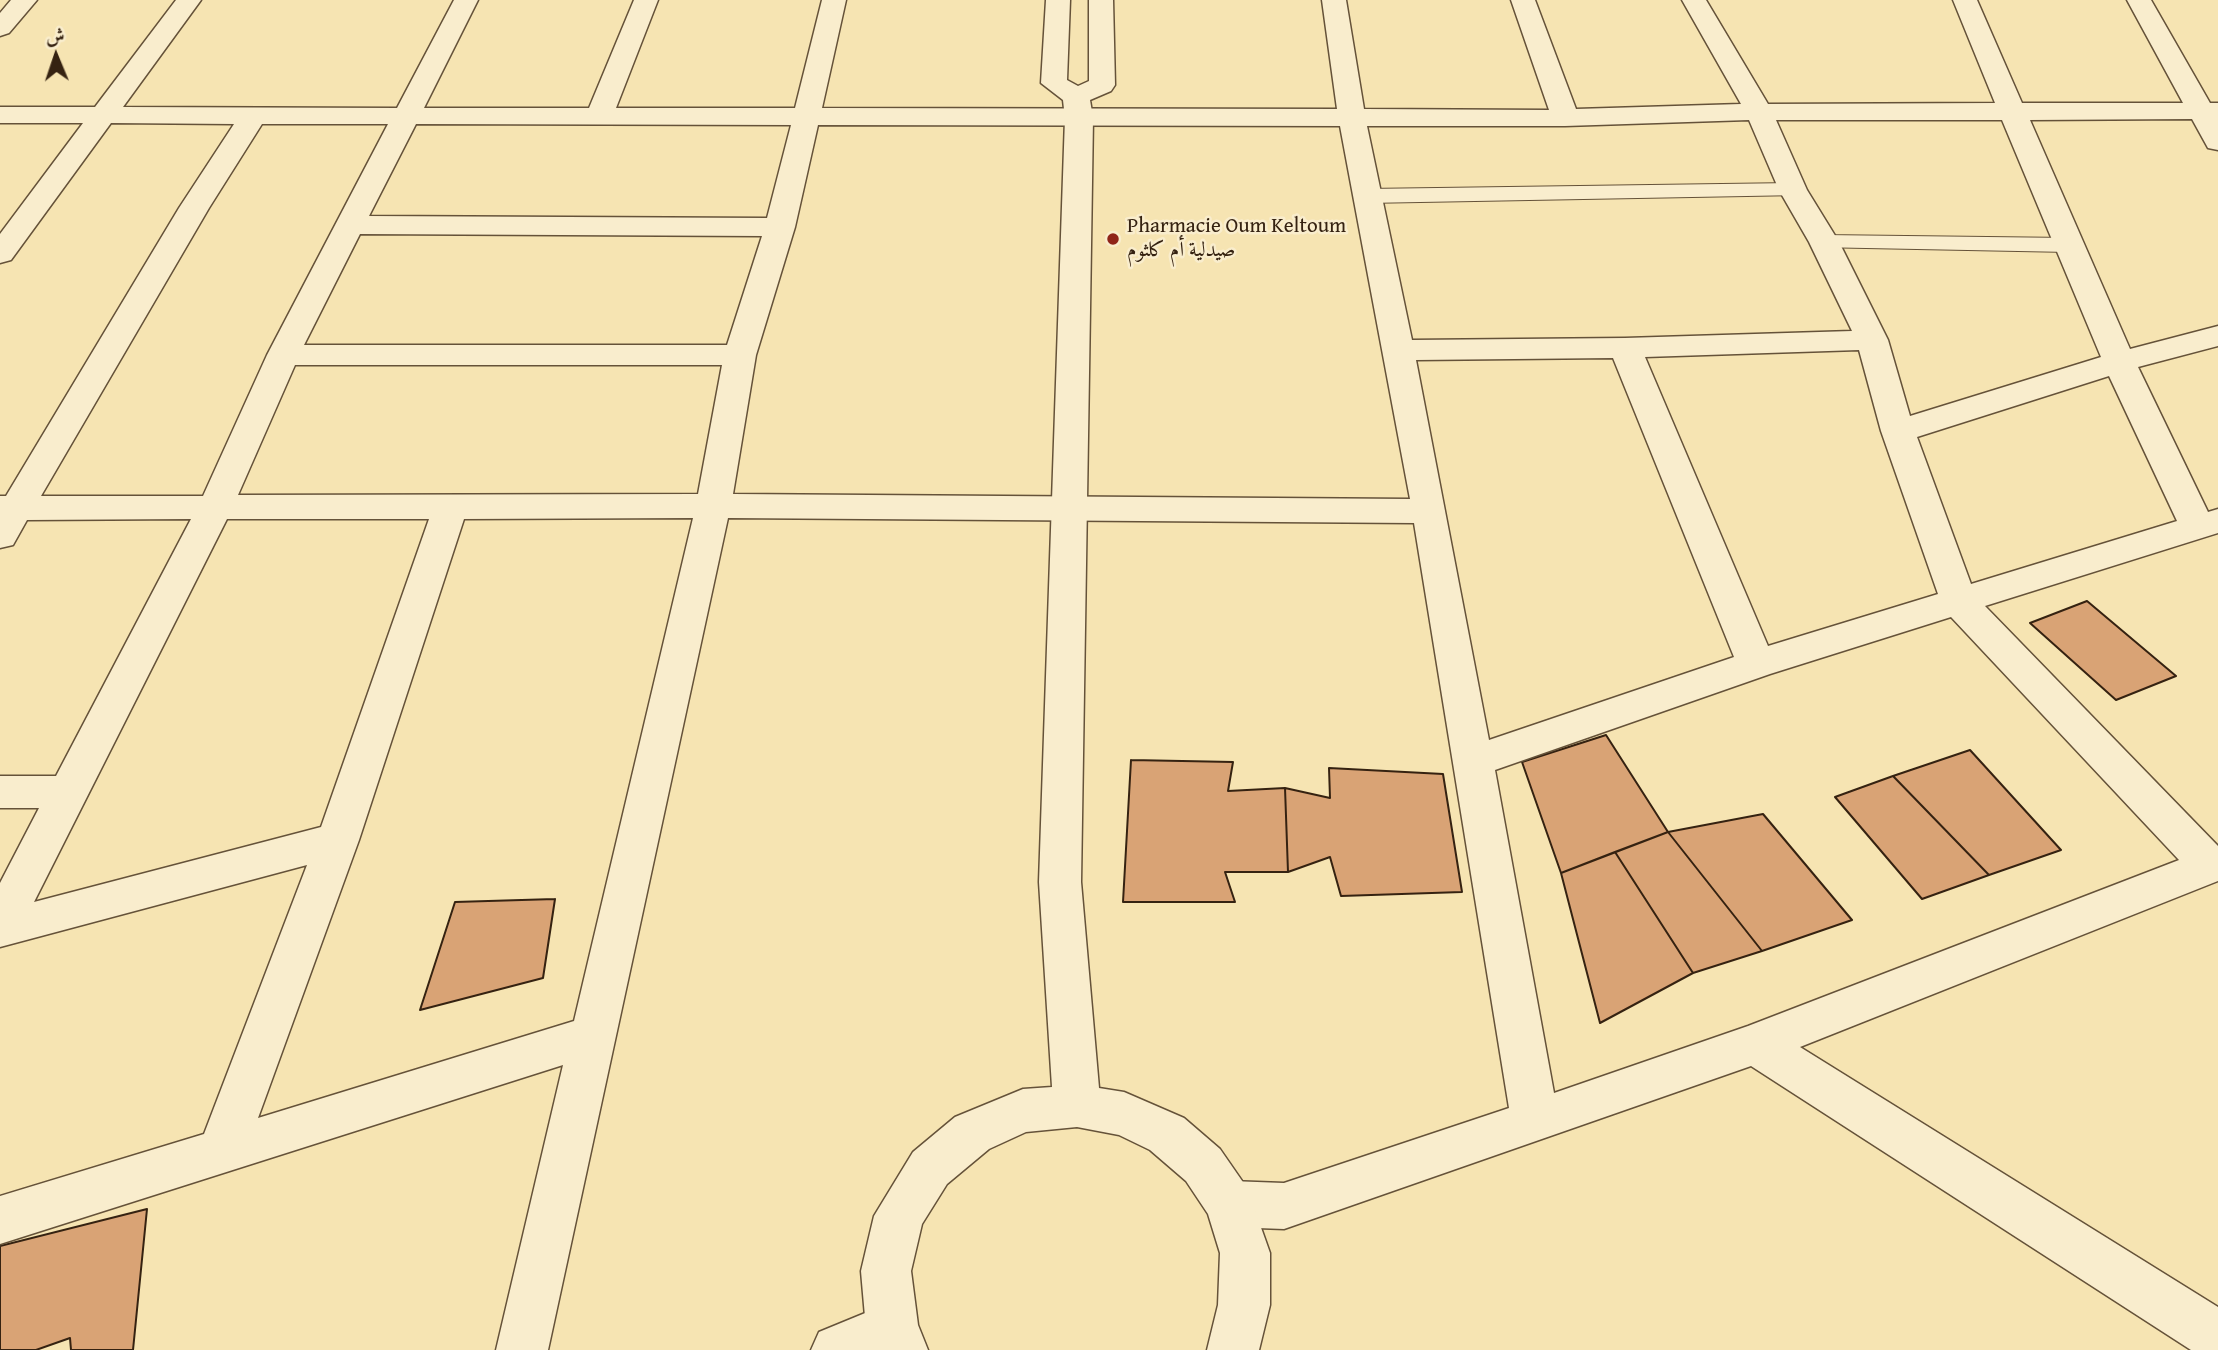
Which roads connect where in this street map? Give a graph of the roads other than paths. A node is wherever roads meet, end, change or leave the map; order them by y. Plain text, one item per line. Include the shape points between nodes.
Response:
1 (25, 0) edge
2 (188, 0) edge
3 (466, 0) edge
4 (646, 0) edge
5 (834, 0) edge
6 (1058, 0) edge
7 (1101, 0) edge
8 (1334, 0) edge
9 (1522, 0) edge
10 (1694, 0) edge
11 (1965, 0) edge
12 (2139, 0) edge
13 (0, 28) edge
14 (1077, 107) junction
15 (1759, 111) junction
16 (2012, 111) junction
17 (2210, 111) edge
18 (0, 115) edge
19 (102, 115) junction
20 (254, 116) junction
21 (599, 116) junction
22 (809, 116) junction
23 (409, 117) junction
24 (1352, 118) junction
25 (1565, 118) junction
26 (2218, 142) edge
27 (1793, 190) junction
28 (1366, 195) junction
29 (351, 225) junction
30 (780, 227) junction
31 (1824, 242) junction
32 (2069, 245) junction
33 (0, 254) edge
34 (2218, 336) edge
35 (1872, 340) junction
36 (1625, 348) junction
37 (1397, 350) junction
38 (283, 355) junction
39 (740, 355) junction
40 (2119, 362) junction
41 (1898, 431) junction
42 (713, 506) junction
43 (215, 508) junction
44 (450, 509) junction
45 (1069, 510) junction
46 (1430, 511) junction
47 (6, 517) edge
48 (2208, 524) edge
49 (1960, 603) junction
50 (1756, 664) junction
51 (1472, 762) junction
52 (0, 792) edge
53 (70, 792) junction
54 (338, 840) junction
55 (2214, 864) edge
56 (0, 927) edge
57 (594, 1035) junction
58 (1755, 1044) junction
59 (1077, 1106) junction
60 (1535, 1120) junction
61 (221, 1152) junction
62 (1230, 1204) junction
63 (0, 1220) edge
64 (2218, 1337) edge
65 (897, 1339) edge
66 (1235, 1349) edge
67 (522, 1350) edge
68 (837, 1350) edge

1 - 13 street
2 - 19 street
3 - 23 street
4 - 21 street
5 - 22 street
6 - 14 street via 1054,83
7 - 14 street via 1102,85
8 - 24 street
9 - 25 street
10 - 15 street
11 - 16 street
12 - 17 street
14 - 22 street
14 - 24 street
14 - 45 street
15 - 16 street
15 - 25 street
15 - 27 street
16 - 17 street
16 - 32 street
17 - 26 street
18 - 19 street
19 - 20 street
19 - 33 street
20 - 23 street
20 - 47 street
21 - 22 street
21 - 23 street
22 - 30 street
23 - 29 street
24 - 25 street
24 - 28 street
27 - 28 lane
27 - 31 street
28 - 37 street
29 - 30 street
29 - 38 street
30 - 39 street
31 - 32 lane
31 - 35 street
32 - 40 street
34 - 40 street
35 - 36 street
35 - 41 street
36 - 37 street
36 - 50 street
37 - 46 street
38 - 39 street
38 - 43 street
39 - 42 street
40 - 41 street
40 - 48 street
41 - 49 street
42 - 44 street
42 - 45 street
42 - 57 street
43 - 44 street
43 - 47 street
43 - 53 street
44 - 54 street
45 - 46 street
45 - 59 street via 1060,882
46 - 51 street
48 - 49 street
49 - 50 street
49 - 55 street
50 - 51 street
51 - 60 street
52 - 53 street
53 - 56 street
54 - 56 street
54 - 61 street
55 - 58 street
57 - 61 street
57 - 67 street
58 - 60 street
58 - 64 street
59 - 62 street via 1124,1114 1167,1134 1203,1165
59 - 65 street via 1023,1111 972,1133 930,1168 899,1216 886,1271
60 - 62 street via 1284,1206
61 - 63 street
62 - 66 street via 1245,1253 1244,1305
65 - 68 street

